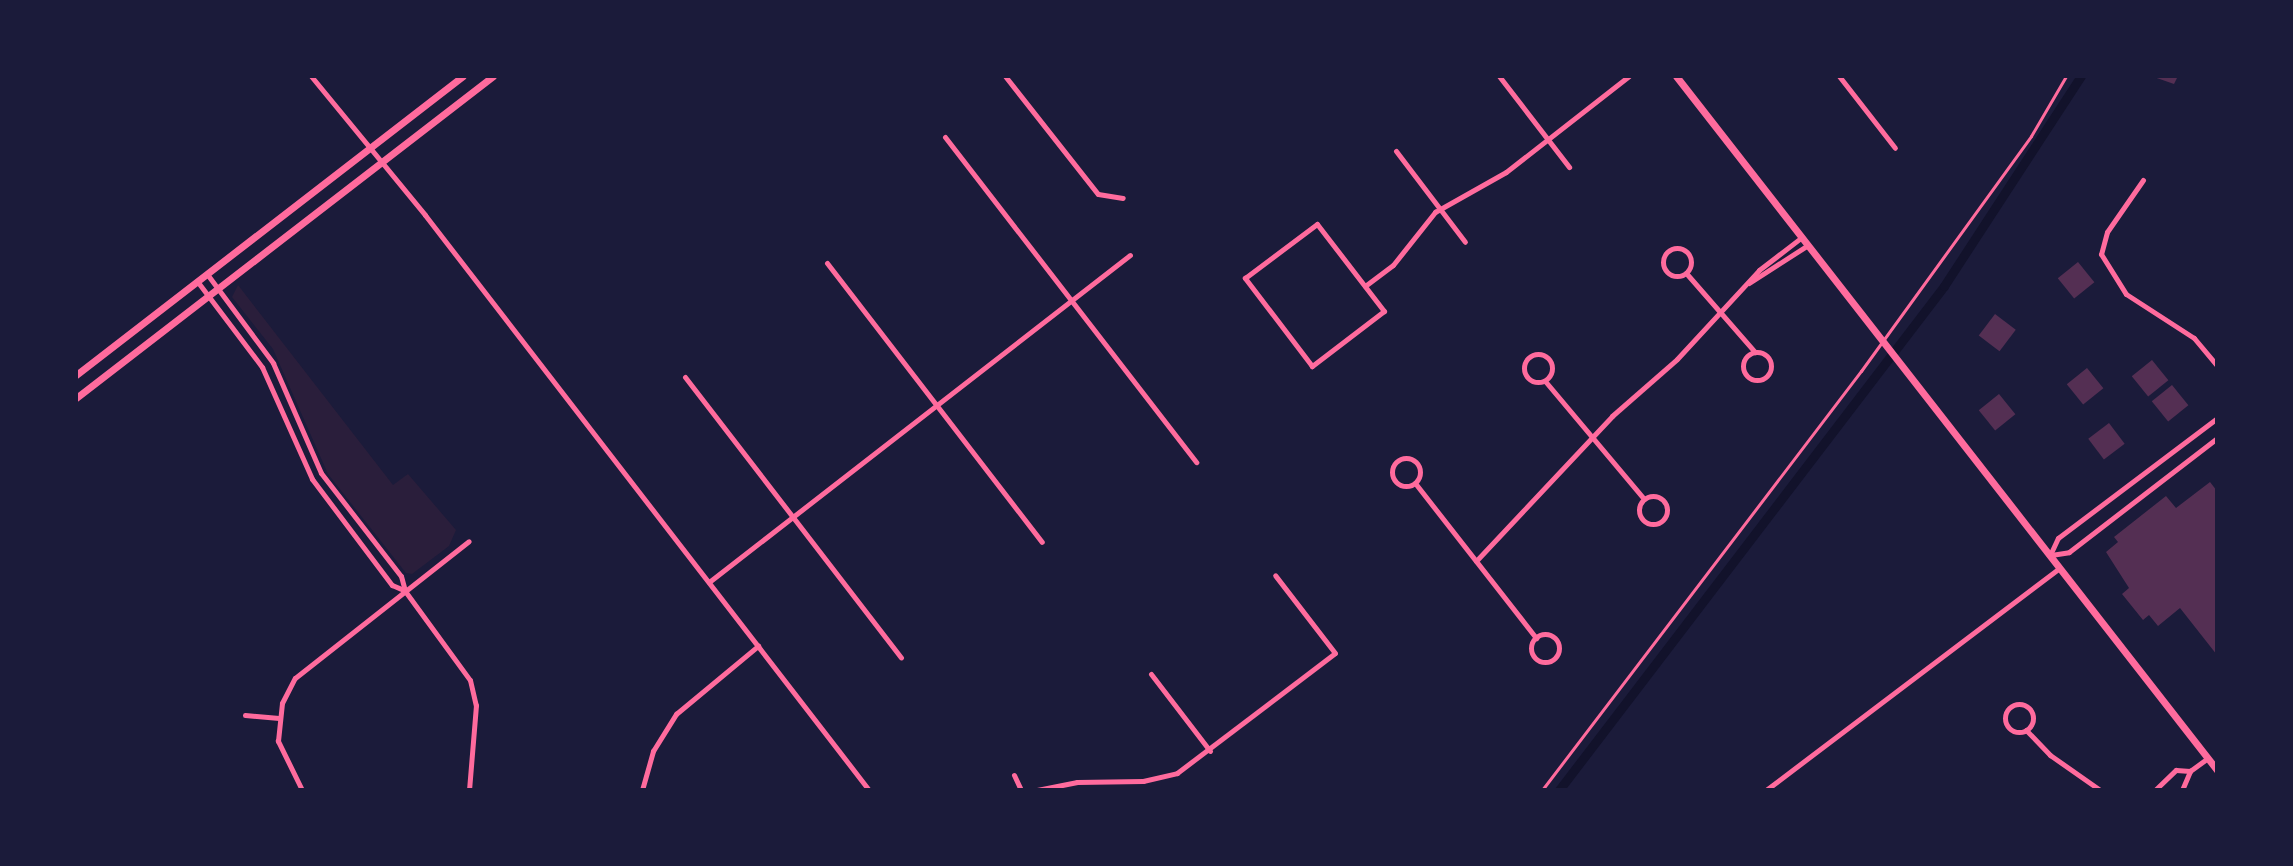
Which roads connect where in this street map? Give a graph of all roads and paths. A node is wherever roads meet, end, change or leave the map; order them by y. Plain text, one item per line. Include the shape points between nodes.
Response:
1 (311, 76) edge
2 (463, 76) edge
3 (493, 76) edge
4 (1005, 76) edge
5 (1499, 76) edge
6 (1629, 76) edge
7 (1676, 76) edge
8 (1839, 76) edge
9 (2066, 76) edge
10 (945, 137) dead end
11 (1548, 140) junction
12 (1895, 148) dead end
13 (368, 149) junction
14 (1396, 151) dead end
15 (379, 163) junction
16 (1569, 167) dead end
17 (2143, 180) dead end
18 (1123, 198) dead end
19 (1440, 209) junction
20 (1802, 237) junction
21 (1465, 242) dead end
22 (1808, 245) junction
23 (1130, 255) dead end
24 (827, 263) dead end
25 (1686, 273) junction
26 (207, 274) junction
27 (197, 281) junction
28 (1748, 284) junction
29 (1365, 286) junction
30 (218, 288) junction
31 (208, 295) junction
32 (1071, 300) junction
33 (1722, 312) junction
34 (1882, 341) junction
35 (1755, 352) junction
36 (2217, 365) edge
37 (76, 375) edge
38 (685, 377) dead end
39 (1545, 381) junction
40 (76, 398) edge
41 (937, 405) junction
42 (2217, 418) edge
43 (1593, 436) junction
44 (2217, 438) edge
45 (1196, 462) dead end
46 (1415, 483) junction
47 (1644, 499) junction
48 (793, 517) junction
49 (469, 541) dead end
50 (1042, 542) dead end
51 (2050, 555) junction
52 (1476, 561) junction
53 (2060, 568) junction
54 (1275, 575) dead end
55 (709, 582) junction
56 (405, 591) junction
57 (1536, 638) junction
58 (758, 646) junction
59 (901, 657) dead end
60 (1151, 674) dead end
61 (245, 715) dead end
62 (279, 718) junction
63 (2026, 730) junction
64 (1210, 751) junction
65 (2208, 758) junction
66 (2217, 770) edge
67 (2190, 771) junction
68 (1014, 775) dead end
69 (302, 790) edge
70 (469, 790) edge
71 (642, 790) edge
72 (869, 790) edge
73 (1021, 790) edge
74 (1037, 790) edge
75 (1542, 790) edge
76 (1766, 790) edge
77 (2100, 790) edge
78 (2155, 790) edge
79 (2182, 790) edge

1 - 13 street
2 - 13 main road
3 - 15 main road
4 - 18 street via 1098,194
5 - 11 street
6 - 11 street
7 - 20 main road
8 - 12 street
9 - 34 lane via 2031,136
10 - 32 street
11 - 16 street
11 - 19 street via 1506,172
13 - 15 street
13 - 26 main road
14 - 19 street
15 - 30 main road
15 - 55 street
17 - 36 street via 2107,232 2101,254 2126,294 2194,338
19 - 21 street
19 - 29 street via 1393,265
20 - 22 main road
20 - 28 street
22 - 28 street
22 - 34 main road
23 - 32 street
24 - 41 street
25 - 25 street via 1691,265 1687,252 1666,252 1665,270 1672,276
25 - 33 street
26 - 27 main road
26 - 30 street
27 - 31 street
27 - 37 main road
28 - 33 street
29 - 29 street via 1384,311 1312,366 1245,278 1317,224
30 - 31 main road
30 - 56 street via 273,363 321,473 401,576
31 - 40 main road
31 - 56 street via 269,380 312,479 392,585
32 - 41 street
32 - 45 street
33 - 35 street
33 - 43 street
34 - 51 main road
34 - 75 lane
35 - 35 street via 1744,361 1743,370 1758,381 1772,365
38 - 48 street
39 - 39 street via 1552,363 1545,356 1532,356 1524,367 1527,376
39 - 43 street
41 - 48 street
41 - 50 street
42 - 51 street via 2058,538
43 - 47 street
43 - 52 street
44 - 51 street via 2069,552
46 - 46 street via 1417,462 1399,459 1392,471 1394,480 1402,486
46 - 52 street
47 - 47 street via 1641,518 1649,524 1662,521 1667,509 1663,501
48 - 55 street
48 - 59 street
49 - 56 street
51 - 53 main road
52 - 57 street
53 - 65 main road
53 - 76 street
54 - 64 street via 1335,653
55 - 58 street
56 - 62 street via 295,678
56 - 70 street via 455,655 475,694
57 - 57 street via 1533,657 1554,660 1559,652 1556,639 1547,634
58 - 71 street via 676,714 653,751
58 - 72 street
60 - 64 street
61 - 62 street
62 - 69 street via 281,755
63 - 63 street via 2033,719 2031,710 2011,707 2009,727
63 - 77 street via 2050,755
64 - 74 street via 1158,779 1077,782
65 - 66 main road
65 - 67 street
67 - 78 street via 2176,770
67 - 79 street
68 - 73 street

